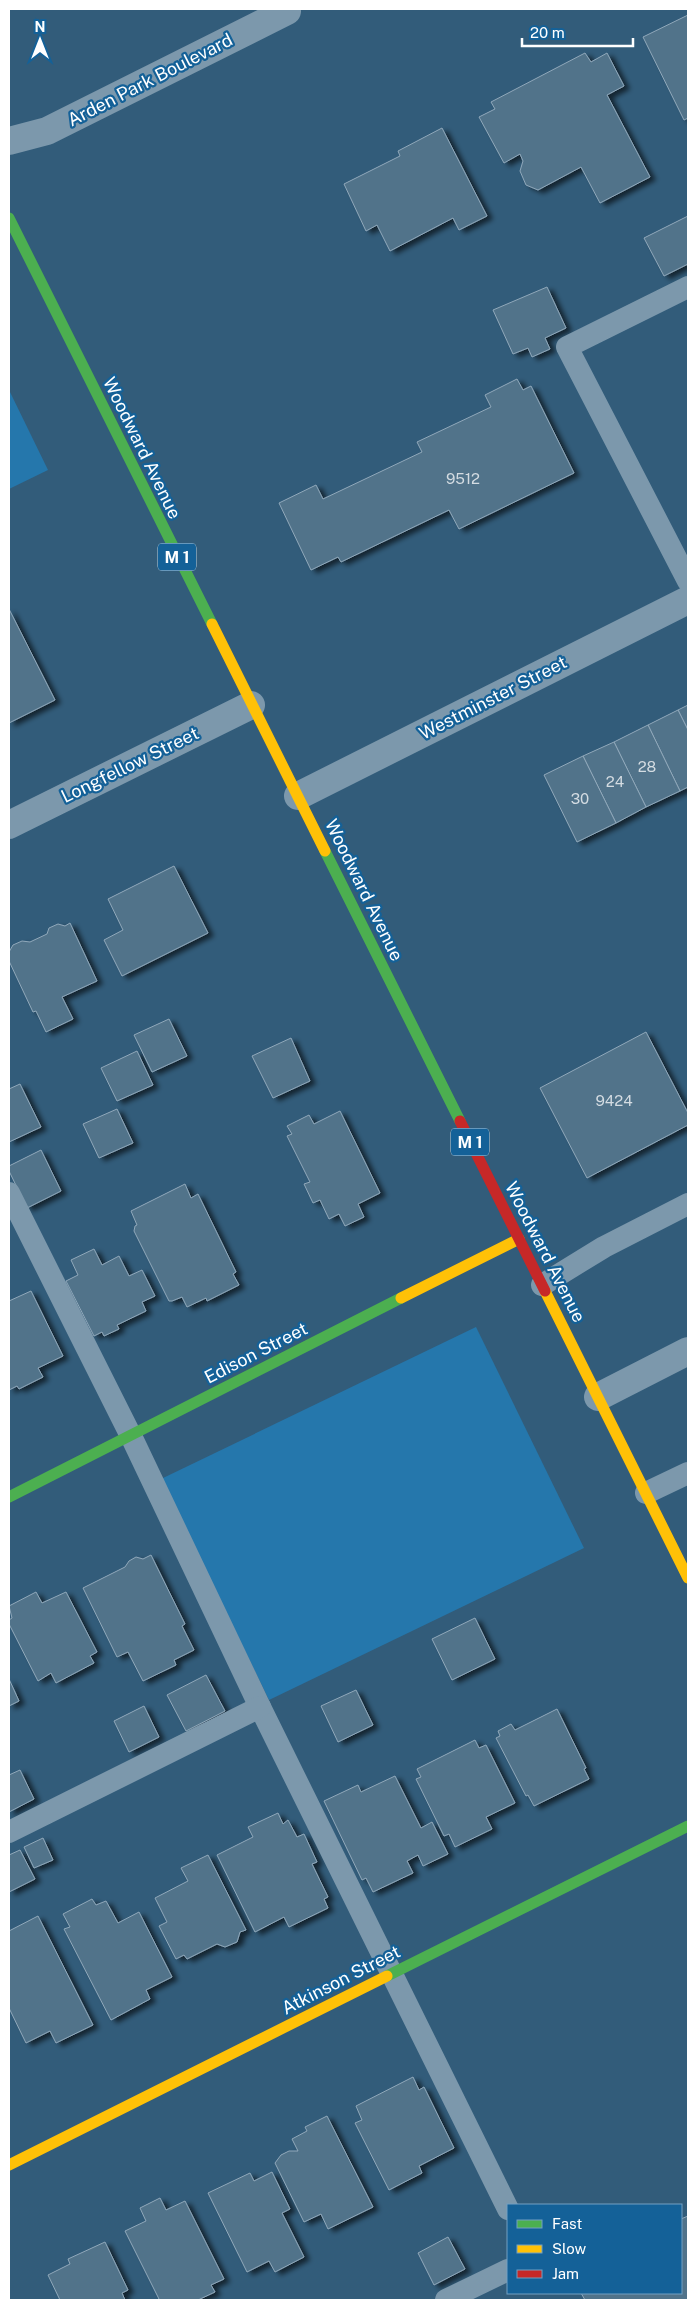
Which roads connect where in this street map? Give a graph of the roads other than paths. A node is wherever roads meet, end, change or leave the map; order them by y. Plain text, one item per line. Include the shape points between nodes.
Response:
1 (294, 9) edge
2 (9, 141) edge
3 (9, 218) edge
4 (688, 287) edge
5 (688, 581) edge
6 (688, 600) edge
7 (251, 706) junction
8 (298, 796) junction
9 (9, 825) edge
10 (9, 1193) edge
11 (688, 1204) edge
12 (519, 1239) junction
13 (542, 1285) junction
14 (688, 1351) edge
15 (598, 1397) junction
16 (130, 1436) junction
17 (688, 1473) edge
18 (646, 1494) junction
19 (9, 1498) edge
20 (688, 1578) edge
21 (260, 1707) junction
22 (688, 1826) edge
23 (9, 1832) edge
24 (393, 1973) junction
25 (9, 2165) edge
26 (507, 2207) edge
27 (507, 2270) edge
28 (446, 2300) edge

1 - 2 street, Arden Park Boulevard via 47,131
3 - 7 main road, Woodward Avenue / M 1
4 - 5 lane via 567,348
6 - 8 street, Westminster Street
7 - 8 main road, Woodward Avenue / M 1
7 - 9 street, Longfellow Street
8 - 12 main road, Woodward Avenue / M 1
10 - 16 lane
11 - 13 lane via 604,1247
12 - 13 main road, Woodward Avenue / M 1
12 - 16 main road, Edison Street
13 - 15 main road, Woodward Avenue / M 1
14 - 15 street
15 - 18 main road, Woodward Avenue / M 1
16 - 19 main road, Edison Street
16 - 21 lane
17 - 18 lane
18 - 20 main road, Woodward Avenue / M 1
21 - 23 lane
21 - 24 lane
22 - 24 main road, Atkinson Street
24 - 25 main road, Atkinson Street
24 - 26 lane
27 - 28 lane

